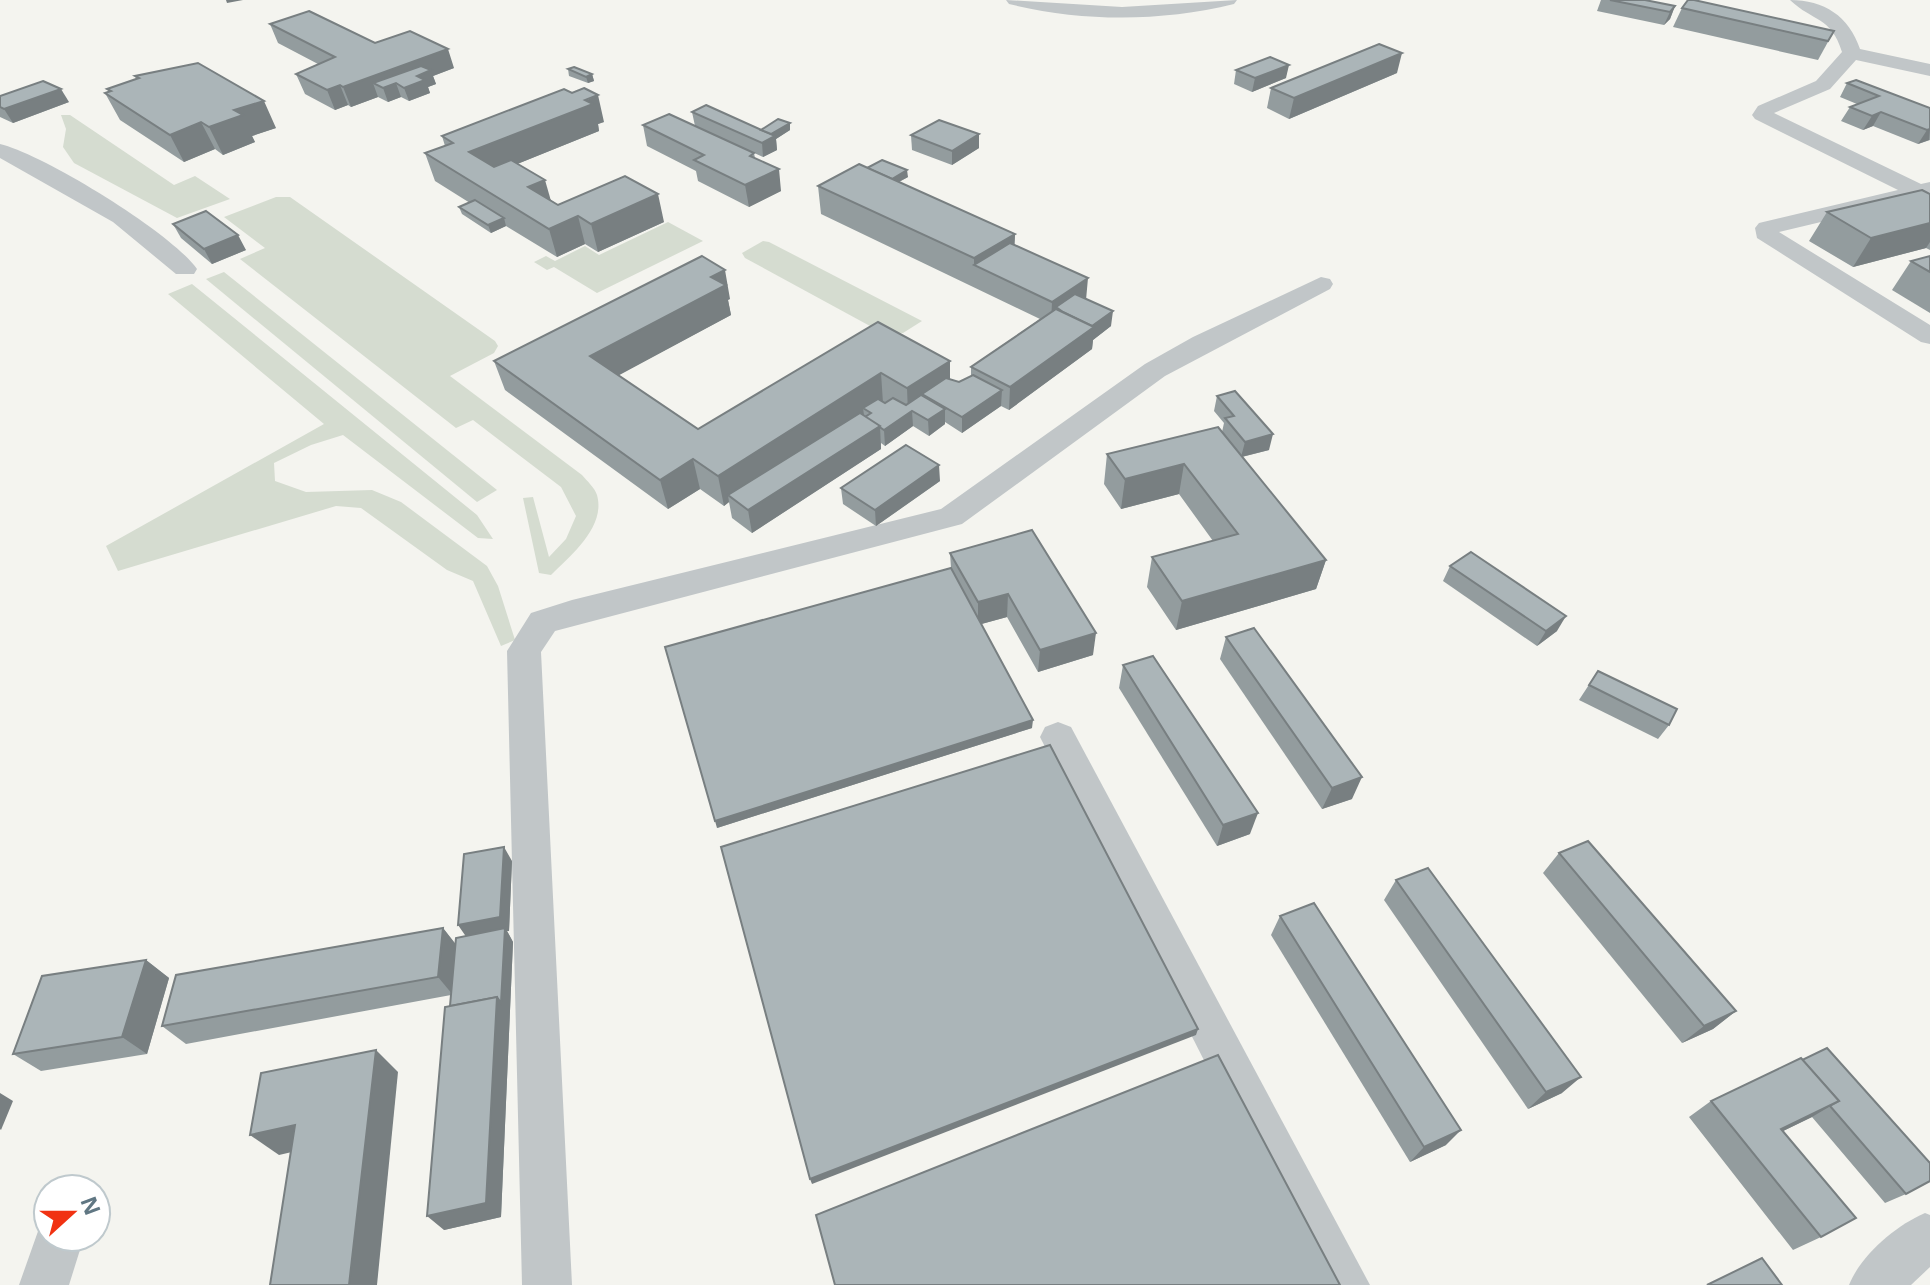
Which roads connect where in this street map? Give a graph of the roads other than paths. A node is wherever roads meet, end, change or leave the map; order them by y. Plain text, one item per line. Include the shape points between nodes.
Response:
1 (1015, 0) edge
2 (1228, 0) edge
3 (1799, 0) edge
4 (1852, 53) junction
5 (1930, 70) edge
6 (0, 150) edge
7 (1923, 189) edge
8 (185, 269) dead end
9 (1321, 284) dead end
10 (1930, 336) edge
11 (1058, 737) dead end
12 (1925, 1238) dead end
13 (54, 1253) edge
14 (44, 1285) edge
15 (547, 1285) edge
16 (1345, 1285) edge
17 (1874, 1285) edge

1 - 2 street via 1125,15
3 - 4 street via 1827,13 1846,30
4 - 5 street
4 - 7 street via 1823,85 1762,115
6 - 8 street via 153,237
7 - 10 street via 1767,228 1769,238
9 - 15 street via 1155,370 951,517 543,622 524,651
11 - 16 street
12 - 17 street
13 - 14 street

